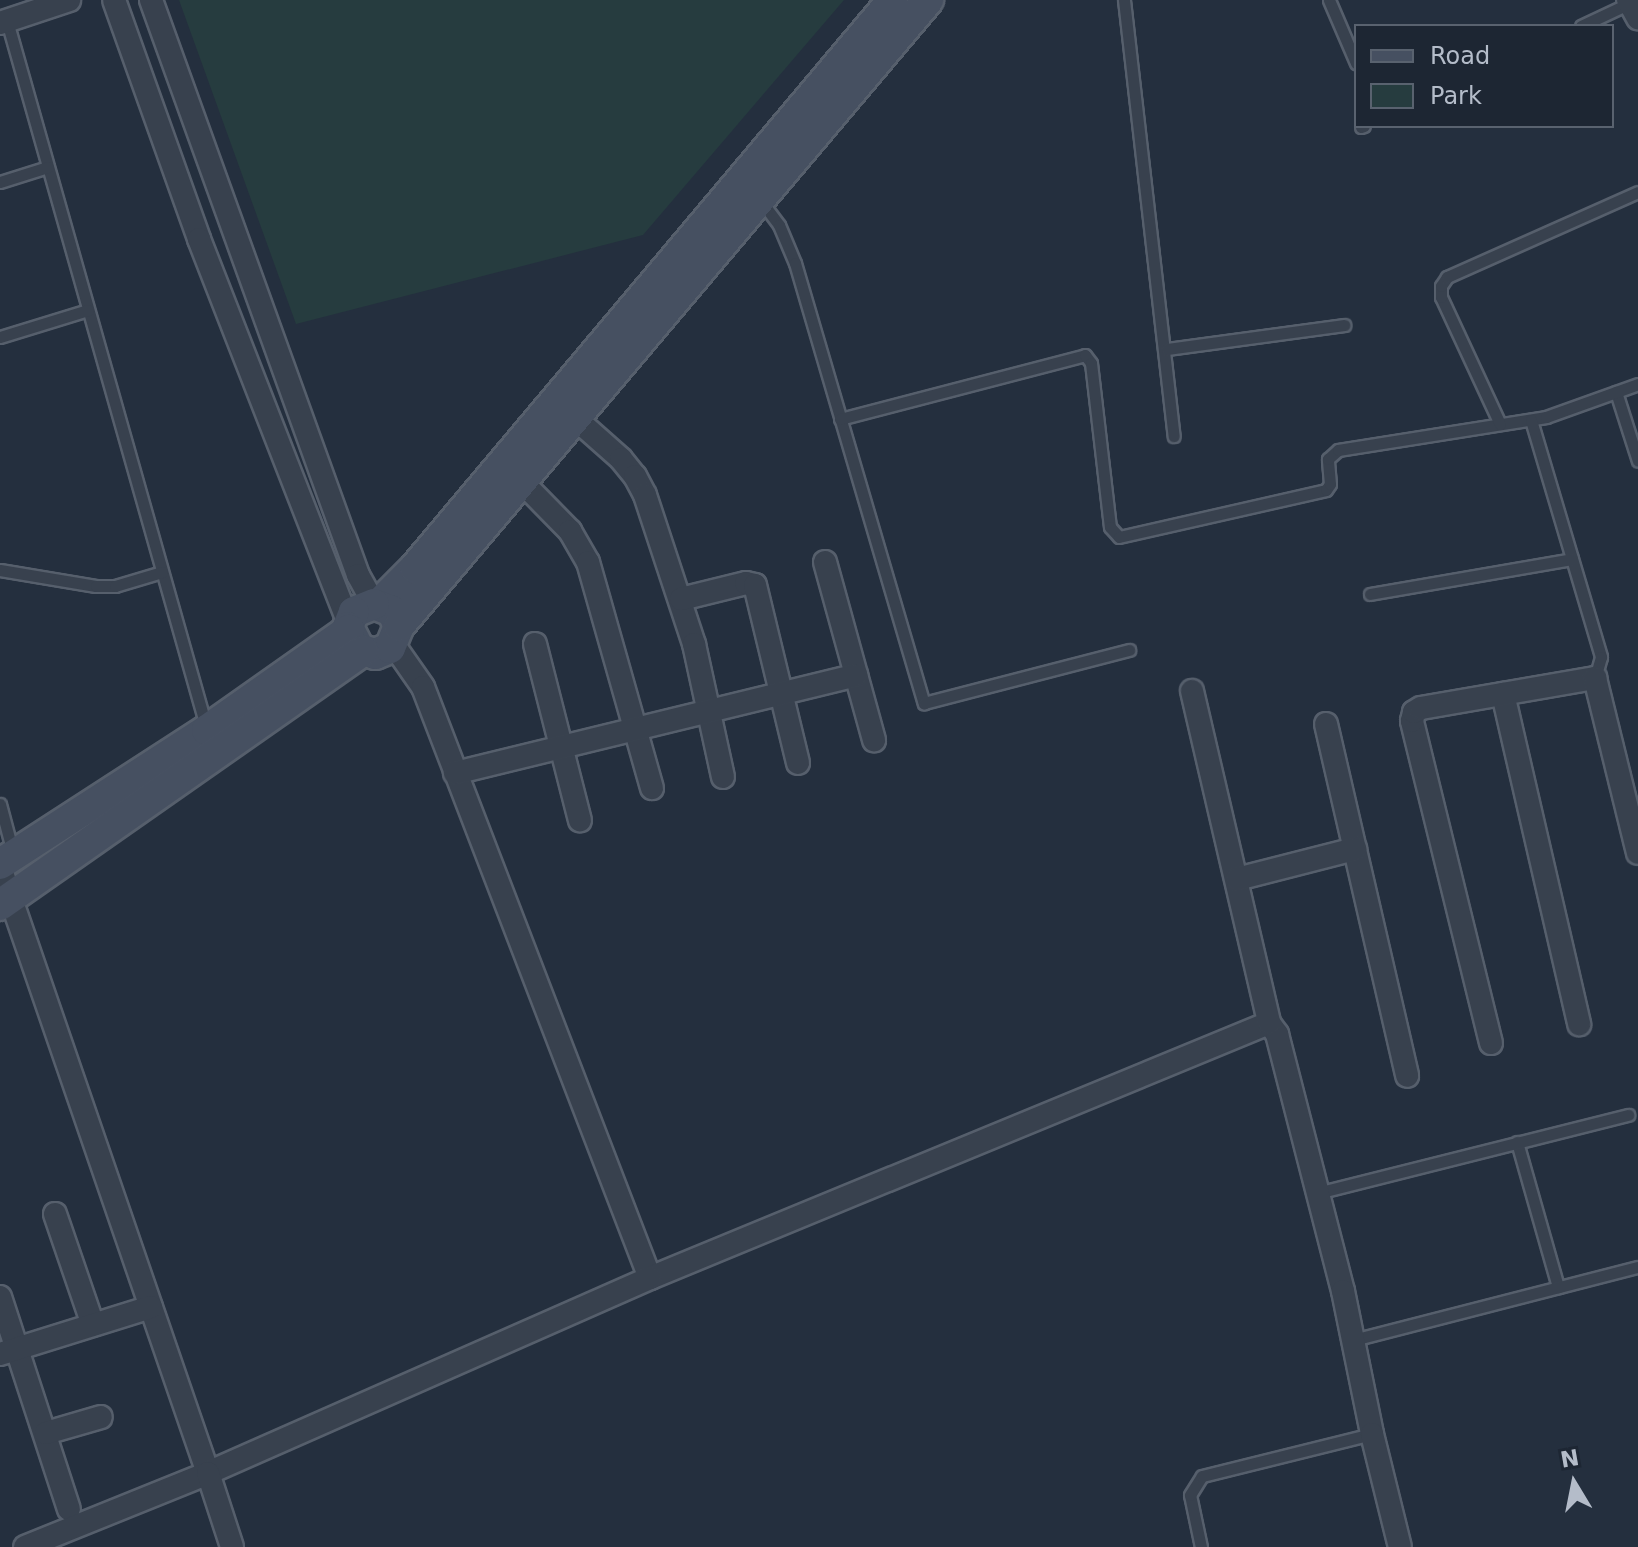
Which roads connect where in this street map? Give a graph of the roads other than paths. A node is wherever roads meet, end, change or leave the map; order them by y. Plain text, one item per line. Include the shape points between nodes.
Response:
1 (69, 0) edge
2 (114, 0) edge
3 (151, 0) edge
4 (893, 0) edge
5 (928, 0) edge
6 (1124, 0) edge
7 (1329, 0) edge
8 (1632, 7) edge
9 (4, 22) edge
10 (1586, 24) edge
11 (1354, 58) edge
12 (48, 167) junction
13 (0, 182) edge
14 (1638, 192) edge
15 (760, 200) junction
16 (88, 310) junction
17 (1344, 325) dead end
18 (0, 337) edge
19 (1167, 349) junction
20 (1638, 384) edge
21 (1616, 392) junction
22 (576, 419) junction
23 (840, 419) junction
24 (1531, 420) junction
25 (1500, 424) junction
26 (1174, 436) dead end
27 (1638, 461) edge
28 (522, 482) junction
29 (1572, 559) junction
30 (825, 562) dead end
31 (0, 570) edge
32 (162, 572) junction
33 (1370, 594) dead end
34 (681, 599) junction
35 (386, 620) junction
36 (354, 635) junction
37 (535, 644) dead end
38 (1129, 650) dead end
39 (856, 675) junction
40 (1595, 678) junction
41 (1192, 691) dead end
42 (782, 693) junction
43 (1503, 694) junction
44 (709, 711) junction
45 (1326, 724) dead end
46 (636, 729) junction
47 (207, 730) junction
48 (874, 740) dead end
49 (563, 747) junction
50 (798, 763) dead end
51 (455, 773) junction
52 (723, 777) dead end
53 (652, 788) dead end
54 (0, 804) edge
55 (580, 820) dead end
56 (1355, 849) junction
57 (1638, 853) edge
58 (5, 862) edge
59 (1237, 879) junction
60 (6, 901) edge
61 (1269, 1023) junction
62 (1579, 1024) dead end
63 (1491, 1043) dead end
64 (1407, 1076) dead end
65 (1628, 1115) dead end
66 (1517, 1142) junction
67 (1317, 1193) junction
68 (55, 1214) dead end
69 (1638, 1267) edge
70 (650, 1278) junction
71 (1558, 1287) junction
72 (0, 1297) edge
73 (151, 1307) junction
74 (93, 1325) junction
75 (1353, 1340) junction
76 (8, 1351) edge
77 (101, 1417) dead end
78 (46, 1433) junction
79 (1372, 1434) junction
80 (208, 1473) junction
81 (69, 1509) dead end
82 (25, 1547) edge
83 (232, 1547) edge
84 (1201, 1547) edge
85 (1400, 1547) edge

1 - 9 street
2 - 36 street via 199,239
3 - 35 street via 353,560
4 - 35 main road via 415,568
5 - 15 main road
6 - 19 lane
7 - 11 lane
8 - 10 lane
9 - 12 lane
12 - 13 lane
12 - 16 lane
14 - 25 lane via 1447,277 1441,286 1441,297
15 - 22 main road
15 - 23 lane via 788,243
16 - 18 lane
16 - 32 lane
17 - 19 lane
19 - 26 lane
20 - 21 lane
21 - 24 lane
21 - 27 lane
22 - 28 main road
22 - 34 street via 635,476
23 - 25 lane via 1085,355 1091,363 1110,527 1119,537 1326,490 1328,459 1338,450
23 - 38 lane via 924,703
24 - 25 lane
24 - 29 lane
28 - 35 main road
28 - 46 street via 581,546
29 - 33 lane
29 - 40 lane via 1601,657
30 - 39 street
31 - 32 lane via 96,586
32 - 47 lane
34 - 42 street via 755,585
34 - 44 street
35 - 36 main road via 354,612
35 - 36 main road via 383,652
35 - 51 street via 423,687
36 - 47 main road
36 - 60 main road
37 - 49 street
39 - 42 street
39 - 48 street
40 - 43 street
40 - 57 street
41 - 59 street
42 - 44 street
42 - 50 street
43 - 62 street
43 - 63 street via 1421,708 1412,721
44 - 46 street
44 - 52 street
45 - 56 street
46 - 49 street
46 - 53 street
47 - 58 main road
49 - 51 street
49 - 55 street
51 - 70 street
54 - 58 lane
56 - 59 street
56 - 64 street
58 - 60 street
59 - 61 street
60 - 73 street
61 - 67 street via 1277,1034
61 - 70 street
65 - 66 lane
66 - 67 lane
66 - 71 lane
67 - 75 street
68 - 74 street
69 - 71 lane
70 - 80 street
71 - 75 lane
72 - 76 street
73 - 74 street
73 - 80 street
74 - 76 street
75 - 79 street
76 - 78 street
77 - 78 street
78 - 81 street
79 - 84 lane via 1202,1476 1190,1495
79 - 85 street
80 - 82 street
80 - 83 street

